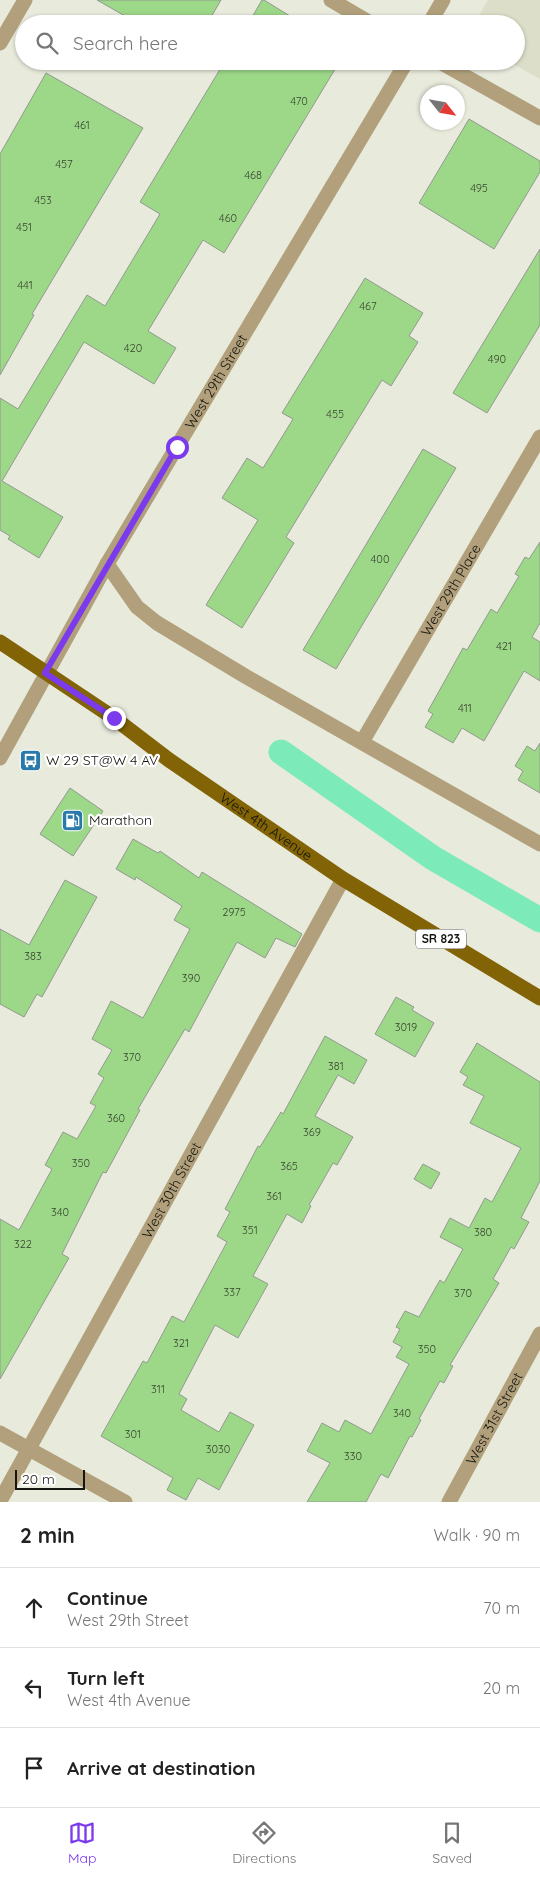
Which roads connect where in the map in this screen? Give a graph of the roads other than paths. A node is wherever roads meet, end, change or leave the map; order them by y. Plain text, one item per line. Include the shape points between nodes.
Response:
1 (25, 0) edge
2 (331, 0) edge
3 (443, 0) edge
4 (16, 15) edge
5 (357, 15) edge
6 (434, 15) edge
7 (15, 17) edge
8 (0, 43) edge
9 (402, 70) edge
10 (454, 70) edge
11 (540, 118) edge
12 (540, 437) edge
13 (107, 564) junction
14 (0, 642) edge
15 (45, 673) junction
16 (362, 742) junction
17 (0, 758) edge
18 (540, 844) edge
19 (343, 879) junction
20 (540, 998) edge
21 (540, 1334) edge
22 (0, 1433) edge
23 (29, 1449) junction
24 (0, 1501) edge
25 (125, 1502) edge
26 (449, 1502) edge

1 - 4 street
2 - 5 street
3 - 6 street
7 - 8 street
9 - 13 street, West 29th Street
10 - 11 street
12 - 16 street, West 29th Place
13 - 15 street, West 29th Street
13 - 16 street via 144,613 245,676
14 - 15 main road, West 4th Avenue / SR 823
15 - 17 street, West 29th Street
15 - 19 main road, West 4th Avenue / SR 823
16 - 18 street
19 - 20 main road, West 4th Avenue / SR 823
19 - 23 street, West 30th Street
21 - 26 street, West 31st Street
22 - 23 street
23 - 24 street, West 30th Street
23 - 25 street

